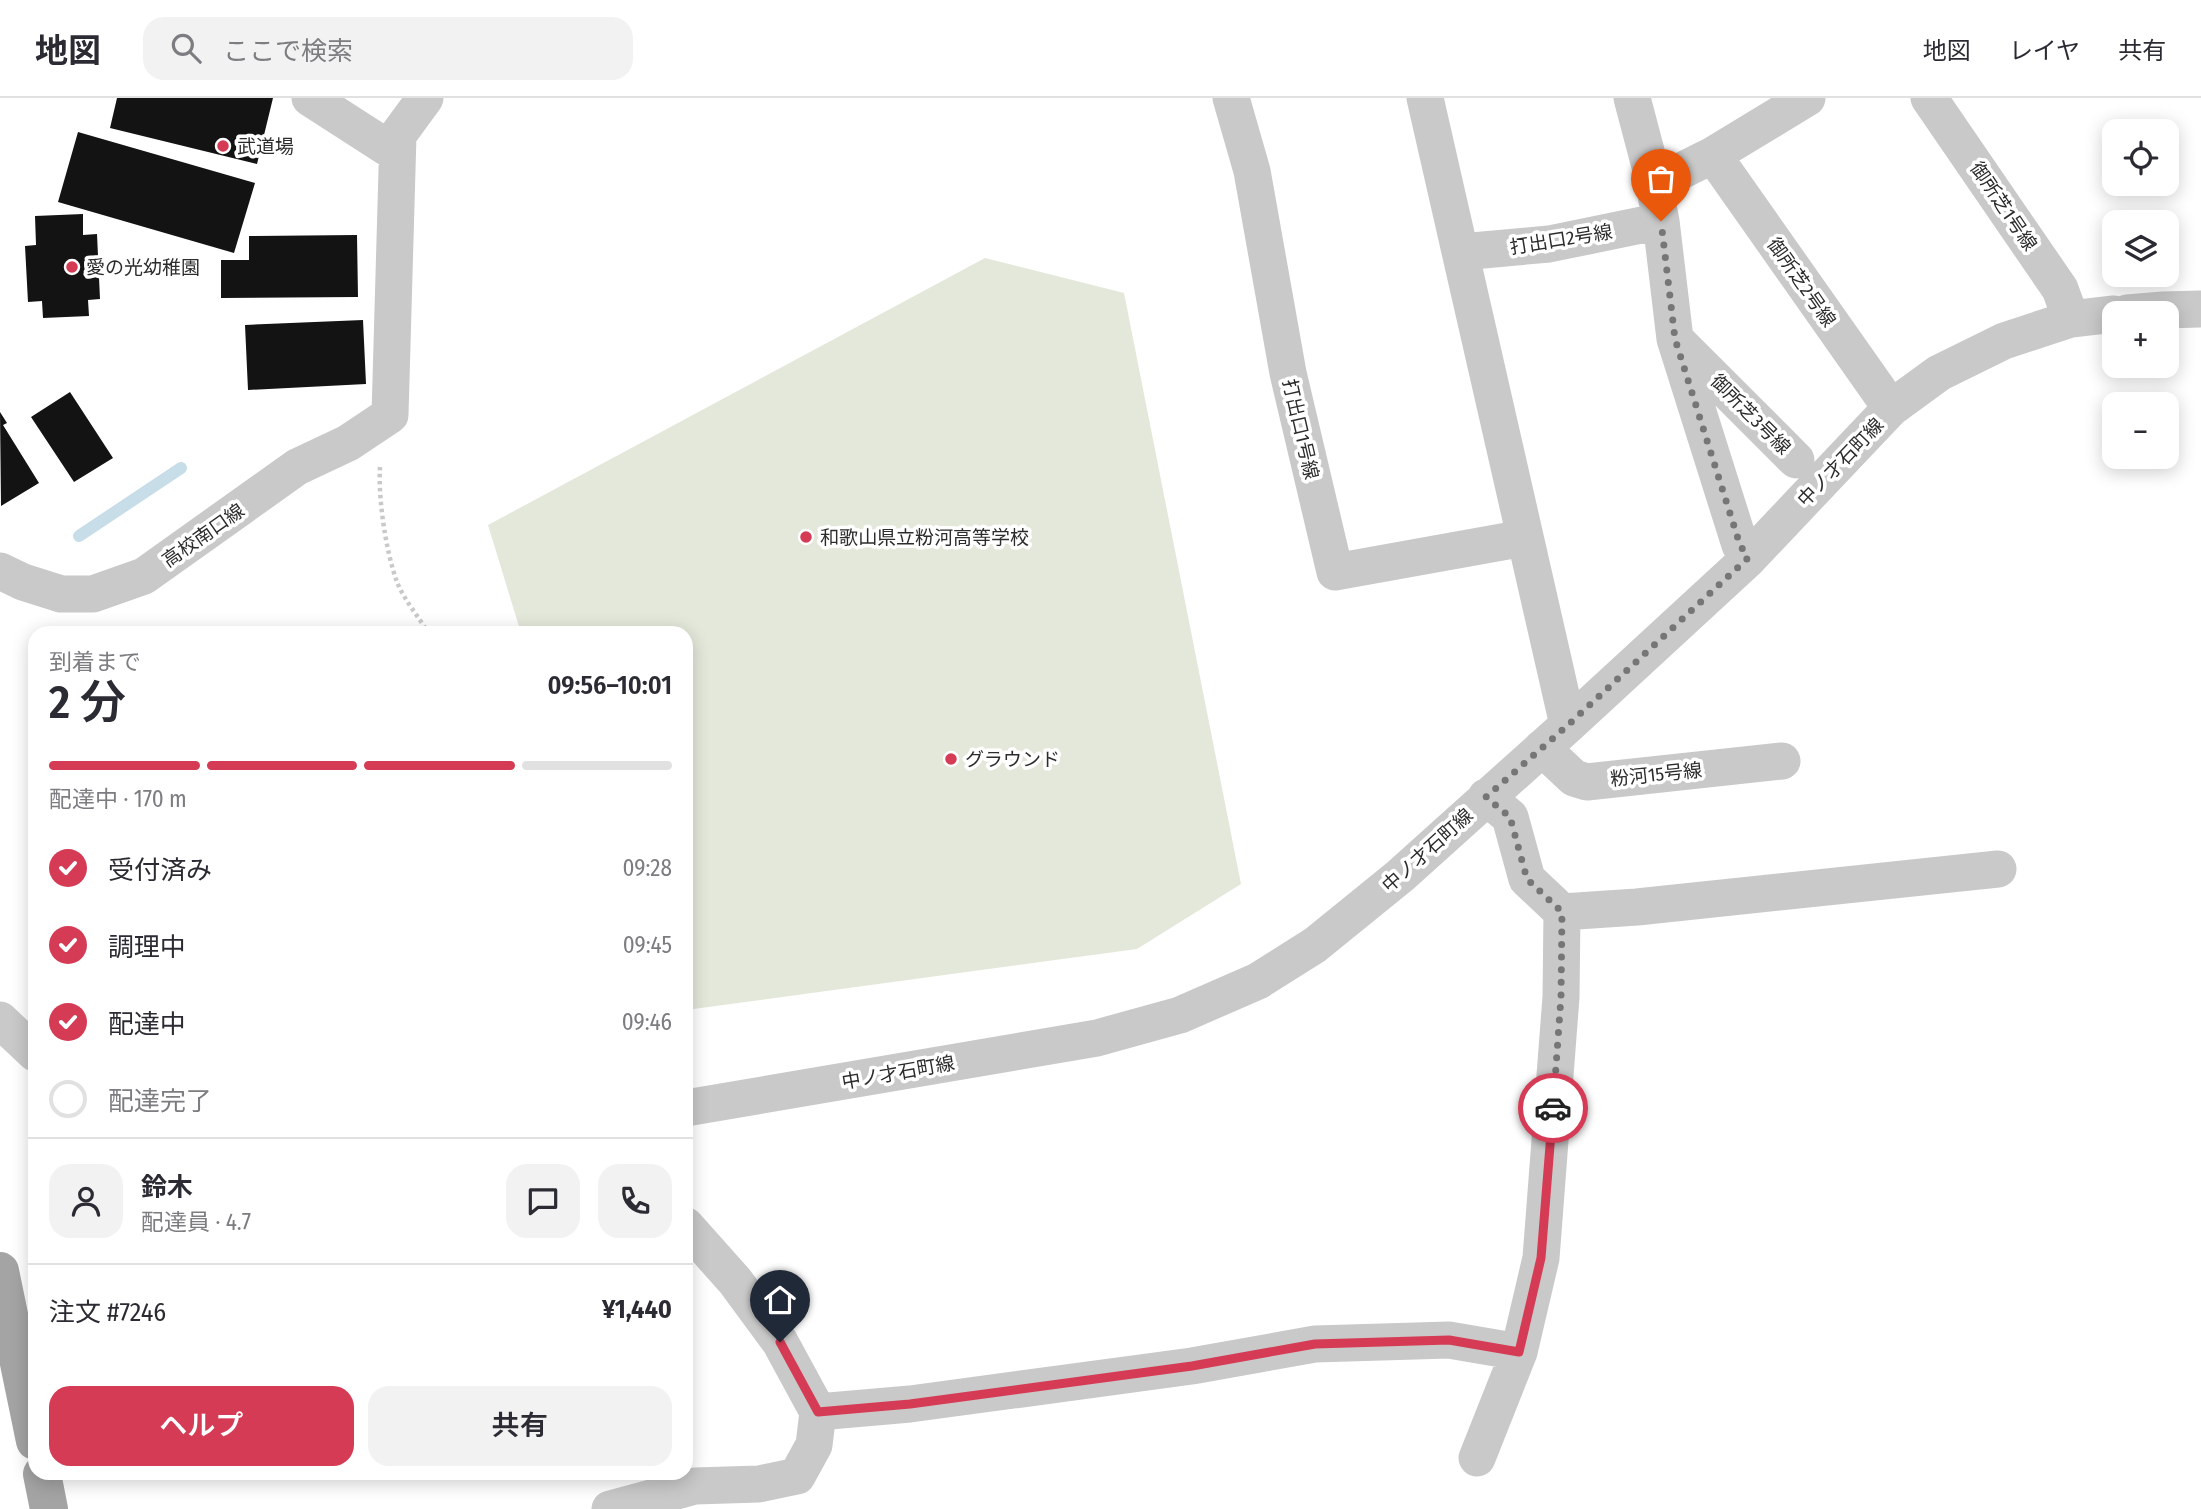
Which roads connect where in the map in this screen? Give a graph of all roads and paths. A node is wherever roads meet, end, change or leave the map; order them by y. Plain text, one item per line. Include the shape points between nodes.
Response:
1 (310, 98) edge
2 (425, 98) edge
3 (1231, 98) edge
4 (1425, 98) edge
5 (1632, 98) edge
6 (1807, 98) edge
7 (1929, 98) edge
8 (397, 154) junction
9 (1713, 155) junction
10 (1651, 170) junction
11 (1661, 221) junction
12 (1461, 252) junction
13 (2201, 309) edge
14 (2179, 310) edge
15 (2102, 315) edge
16 (2071, 319) junction
17 (1675, 339) junction
18 (1891, 408) junction
19 (390, 415) junction
20 (1796, 460) dead end
21 (1524, 538) junction
22 (1748, 558) junction
23 (0, 571) edge
24 (424, 626) edge
25 (1555, 737) junction
26 (1782, 761) dead end
27 (1486, 797) junction
28 (1998, 869) dead end
29 (1562, 912) junction
30 (0, 1020) edge
31 (28, 1047) edge
32 (693, 1107) edge
33 (693, 1234) edge
34 (0, 1271) edge
35 (1519, 1352) junction
36 (28, 1407) edge
37 (818, 1412) junction
38 (1477, 1458) dead end
39 (43, 1480) edge
40 (49, 1509) edge
41 (611, 1509) edge

1 - 8 street
2 - 8 street via 398,135
3 - 21 street, 打出口1号線 via 1252,171 1288,373 1335,572
4 - 12 street
5 - 10 street
6 - 9 street
7 - 16 street, 御所芝1号線 via 2053,278
8 - 19 street
9 - 10 street via 1677,173
9 - 18 street, 御所芝2号線
10 - 11 street
11 - 12 street, 打出口2号線 via 1549,244
11 - 17 street
12 - 21 street
13 - 14 street
15 - 16 street, 中ノ才石町線
16 - 18 street, 中ノ才石町線 via 2004,341 1939,373
17 - 20 street, 御所芝3号線
17 - 22 street
18 - 22 street, 中ノ才石町線
19 - 23 street, 高校南口線 via 348,443 297,467 144,576 93,594 61,594
19 - 24 path via 379,480 387,542 398,584
21 - 25 street
22 - 25 street, 中ノ才石町線
25 - 26 street, 粉河15号線 via 1574,778 1587,782
25 - 27 street, 中ノ才石町線
27 - 29 street via 1510,817 1527,879
27 - 32 street, 中ノ才石町線 via 1315,945 1258,981 1180,1015 1097,1038
28 - 29 street
29 - 35 street via 1561,997 1541,1258
30 - 31 street
33 - 37 street via 736,1281 772,1332
34 - 36 main road
35 - 37 street via 1449,1340 1315,1344 1192,1366
35 - 38 street
37 - 41 street via 814,1445 797,1476 760,1484 695,1486
39 - 40 main road

